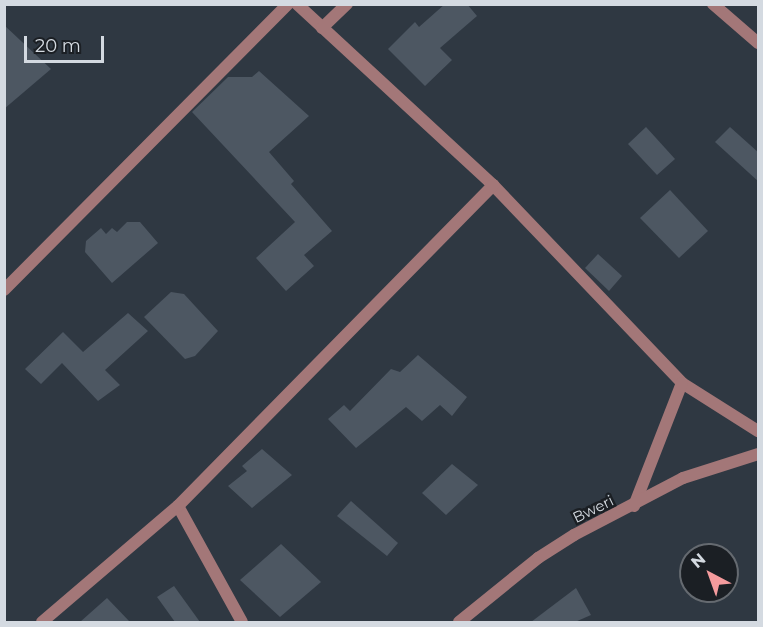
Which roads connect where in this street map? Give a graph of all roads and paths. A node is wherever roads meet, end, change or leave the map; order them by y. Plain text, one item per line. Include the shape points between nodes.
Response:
1 (288, 4) edge
2 (297, 4) edge
3 (347, 4) edge
4 (713, 4) edge
5 (322, 28) junction
6 (759, 43) edge
7 (493, 185) junction
8 (4, 290) edge
9 (682, 383) junction
10 (759, 430) edge
11 (759, 454) edge
12 (178, 506) junction
13 (634, 506) junction
14 (42, 622) edge
15 (242, 622) edge
16 (459, 622) edge

1 - 8 street
2 - 5 street
3 - 5 street
4 - 6 street
5 - 7 street
7 - 9 street
7 - 12 street
9 - 10 street
9 - 13 street
11 - 13 street, Bweri via 683,478
12 - 14 street
12 - 15 street
13 - 16 street, Bweri via 538,558

